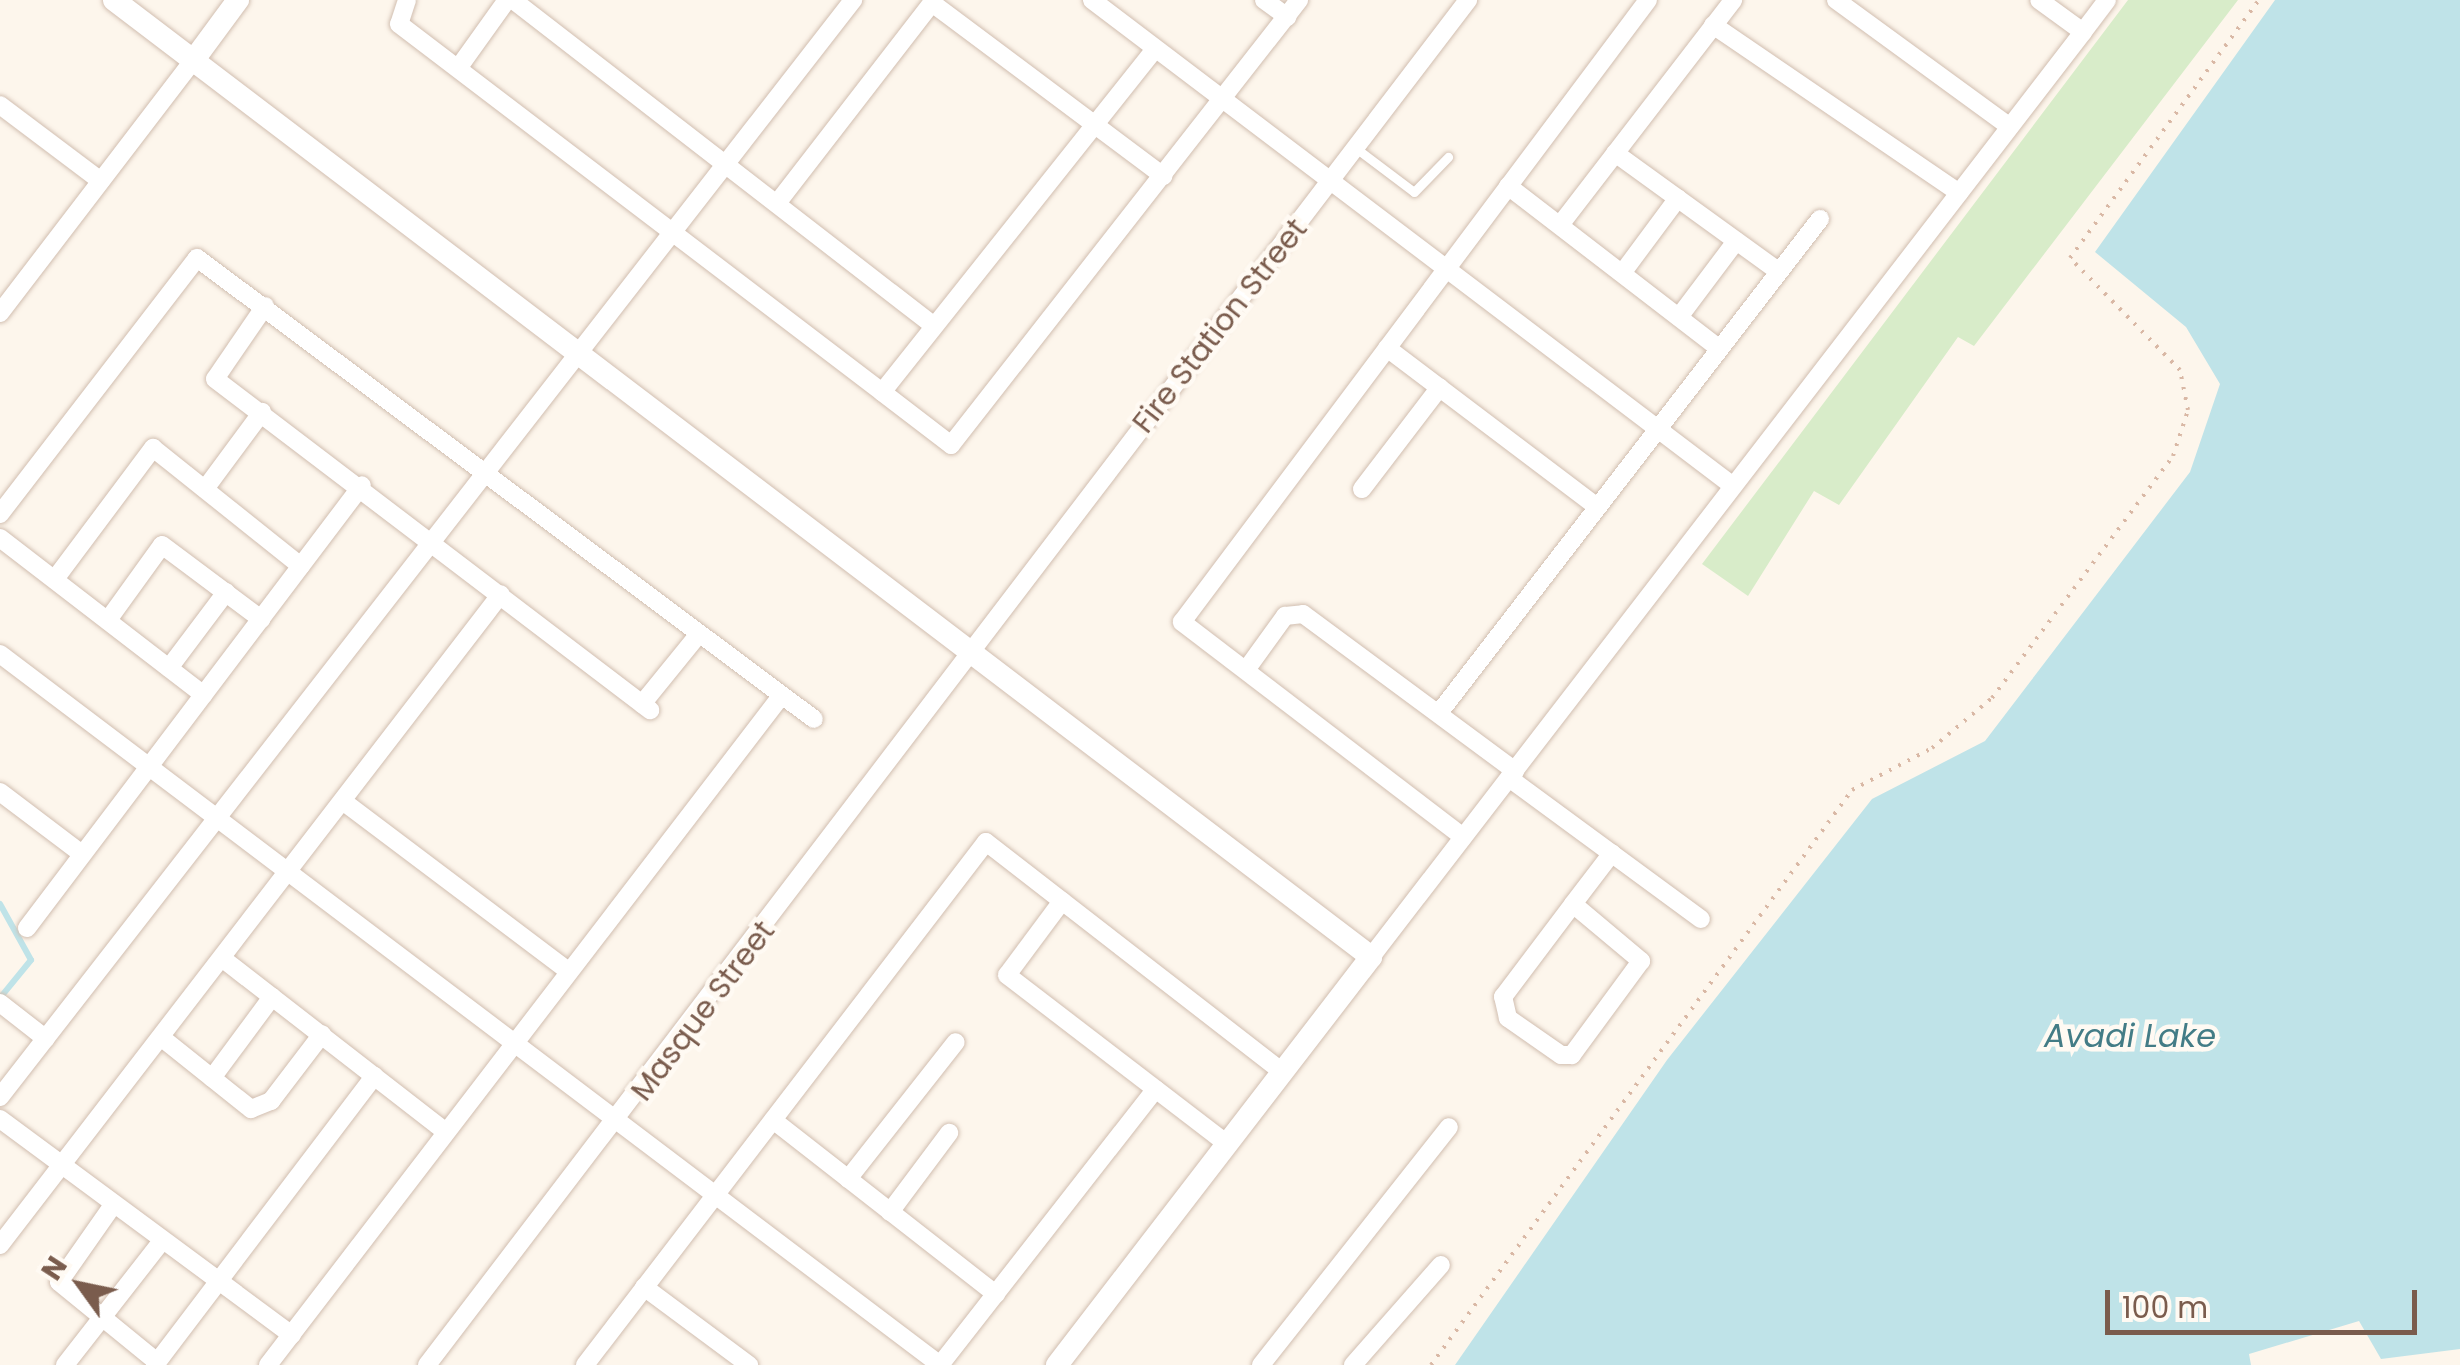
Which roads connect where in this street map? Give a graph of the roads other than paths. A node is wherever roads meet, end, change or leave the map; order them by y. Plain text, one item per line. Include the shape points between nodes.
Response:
1 (114, 0) edge
2 (238, 0) edge
3 (407, 0) edge
4 (510, 0) edge
5 (852, 0) edge
6 (1092, 0) edge
7 (1264, 0) edge
8 (1299, 0) edge
9 (1468, 0) edge
10 (1648, 0) edge
11 (1733, 0) edge
12 (1836, 0) edge
13 (2038, 0) edge
14 (2107, 0) edge
15 (933, 2) edge
16 (1287, 17) junction
17 (1713, 25) junction
18 (2083, 32) junction
19 (1155, 49) junction
20 (192, 61) junction
21 (459, 67) junction
22 (1222, 102) junction
23 (0, 106) edge
24 (1094, 124) junction
25 (2010, 127) junction
26 (1356, 148) junction
27 (1615, 153) junction
28 (1448, 157) dead end
29 (725, 161) junction
30 (1163, 176) junction
31 (101, 181) junction
32 (1330, 182) junction
33 (1508, 186) junction
34 (1959, 193) junction
35 (1678, 198) junction
36 (778, 202) junction
37 (1820, 219) dead end
38 (1560, 224) junction
39 (671, 228) junction
40 (1736, 241) junction
41 (1446, 269) junction
42 (1623, 272) junction
43 (1778, 272) junction
44 (265, 306) junction
45 (0, 312) edge
46 (1679, 317) junction
47 (934, 326) junction
48 (1386, 348) junction
49 (1718, 348) junction
50 (572, 353) junction
51 (1440, 388) junction
52 (882, 392) junction
53 (262, 412) junction
54 (1656, 426) junction
55 (481, 470) junction
56 (362, 485) junction
57 (1734, 486) junction
58 (205, 489) junction
59 (1362, 489) dead end
60 (1592, 504) junction
61 (0, 514) edge
62 (0, 538) edge
63 (430, 538) junction
64 (301, 566) junction
65 (55, 579) junction
66 (226, 592) junction
67 (502, 594) junction
68 (261, 619) junction
69 (108, 620) junction
70 (698, 635) junction
71 (972, 652) junction
72 (0, 654) edge
73 (170, 668) junction
74 (1246, 670) junction
75 (204, 695) junction
76 (782, 695) junction
77 (1439, 712) junction
78 (814, 719) dead end
79 (149, 768) junction
80 (1512, 774) junction
81 (0, 792) edge
82 (344, 802) junction
83 (216, 819) junction
84 (1463, 837) junction
85 (1612, 853) junction
86 (82, 854) junction
87 (289, 875) junction
88 (1062, 900) junction
89 (1574, 904) junction
90 (1702, 919) dead end
91 (27, 928) dead end
92 (1371, 957) junction
93 (224, 959) junction
94 (568, 971) junction
95 (272, 997) junction
96 (3, 1005) edge
97 (322, 1034) junction
98 (162, 1038) junction
99 (46, 1039) junction
100 (956, 1042) dead end
101 (510, 1045) junction
102 (1282, 1072) junction
103 (374, 1076) junction
104 (212, 1078) junction
105 (1156, 1089) junction
106 (0, 1098) edge
107 (0, 1118) edge
108 (773, 1120) junction
109 (618, 1125) junction
110 (1449, 1127) dead end
111 (446, 1132) junction
112 (949, 1133) dead end
113 (1227, 1144) junction
114 (60, 1168) junction
115 (848, 1179) junction
116 (714, 1196) junction
117 (112, 1206) junction
118 (890, 1212) junction
119 (162, 1241) junction
120 (0, 1245) edge
121 (1441, 1265) dead end
122 (218, 1282) junction
123 (644, 1287) junction
124 (996, 1294) junction
125 (100, 1320) junction
126 (292, 1335) junction
127 (156, 1364) edge
128 (65, 1365) edge
129 (268, 1365) edge
130 (427, 1365) edge
131 (585, 1365) edge
132 (749, 1365) edge
133 (940, 1365) edge
134 (1057, 1365) edge
135 (1262, 1365) edge
136 (1353, 1365) edge

1 - 20 street
2 - 20 street
3 - 21 street via 400,24
4 - 21 street
4 - 29 street
5 - 29 street
6 - 19 street
7 - 16 street
8 - 16 street
9 - 26 street, Fire Station Street
10 - 33 street
11 - 17 street
12 - 25 street
13 - 18 street
14 - 18 street
15 - 24 street
15 - 36 street
16 - 22 street
17 - 27 street
17 - 34 street
18 - 25 street
19 - 22 street
19 - 24 street
20 - 31 street
20 - 50 street
21 - 39 street
22 - 30 street
22 - 32 street
23 - 31 street
24 - 30 street
24 - 47 street
25 - 34 street
26 - 28 lane via 1414,192
26 - 32 street, Fire Station Street
27 - 35 street
27 - 38 street
29 - 36 street
29 - 39 street
30 - 52 street via 951,445
31 - 45 street
32 - 41 street
32 - 71 street, Fire Station Street
33 - 38 street
33 - 41 street
34 - 57 street
35 - 40 street
35 - 42 street
36 - 47 street
37 - 43 street
38 - 42 street
39 - 50 street
39 - 52 street
40 - 43 street
40 - 46 street
41 - 48 street
41 - 54 street
42 - 46 street
43 - 49 street
44 - 53 street via 216,379
44 - 55 street
44 - 61 street via 197,258
46 - 49 street
47 - 52 street
48 - 51 street
48 - 74 street via 1182,622
49 - 54 street
50 - 55 street
50 - 71 street
51 - 59 street
51 - 60 street
53 - 56 street
53 - 58 street
54 - 57 street
54 - 60 street
55 - 63 street
55 - 70 street
56 - 63 street
56 - 64 street
57 - 80 street
58 - 64 street
58 - 65 street via 152,448
60 - 77 street
62 - 65 street
63 - 67 street
63 - 83 street
64 - 68 street
65 - 69 street
66 - 68 street
66 - 69 street via 162,545
66 - 73 street
67 - 70 street via 646,707
67 - 82 street
68 - 75 street
69 - 73 street
70 - 76 street
71 - 92 street
71 - 109 street, Masque Street
72 - 79 street
73 - 75 street
74 - 77 street via 1285,616 1303,614
74 - 84 street
75 - 79 street
76 - 78 street
76 - 94 street
77 - 80 street
79 - 83 street
79 - 86 street
80 - 84 street
80 - 85 street
81 - 86 street
82 - 87 street
82 - 94 street
83 - 87 street
83 - 99 street
84 - 92 street
85 - 89 street
85 - 90 street
86 - 91 street
87 - 93 street
87 - 101 street
88 - 102 street
88 - 105 street via 1008,974
88 - 108 street via 986,842
89 - 89 street via 1501,1008 1561,1056 1572,1055 1642,960
92 - 102 street
93 - 95 street
93 - 98 street
94 - 101 street
95 - 97 street
95 - 104 street
96 - 99 street
97 - 103 street
97 - 104 street via 264,1107 251,1109
98 - 104 street
98 - 114 street
99 - 106 street
100 - 115 street
101 - 109 street
101 - 111 street
102 - 113 street
103 - 111 street
103 - 122 street
105 - 113 street
105 - 124 street
107 - 114 street
108 - 115 street
108 - 116 street
109 - 116 street
109 - 130 street, Masque Street
110 - 135 street
111 - 126 street
112 - 118 street
113 - 134 street
114 - 117 street
114 - 120 street
115 - 118 street
116 - 123 street
116 - 133 street
117 - 119 street
117 - 125 street via 58,1282
118 - 124 street
119 - 122 street
119 - 125 street
121 - 136 street
122 - 126 street
122 - 127 street
123 - 131 street
123 - 132 street
124 - 133 street
125 - 127 street
125 - 128 street
126 - 129 street

